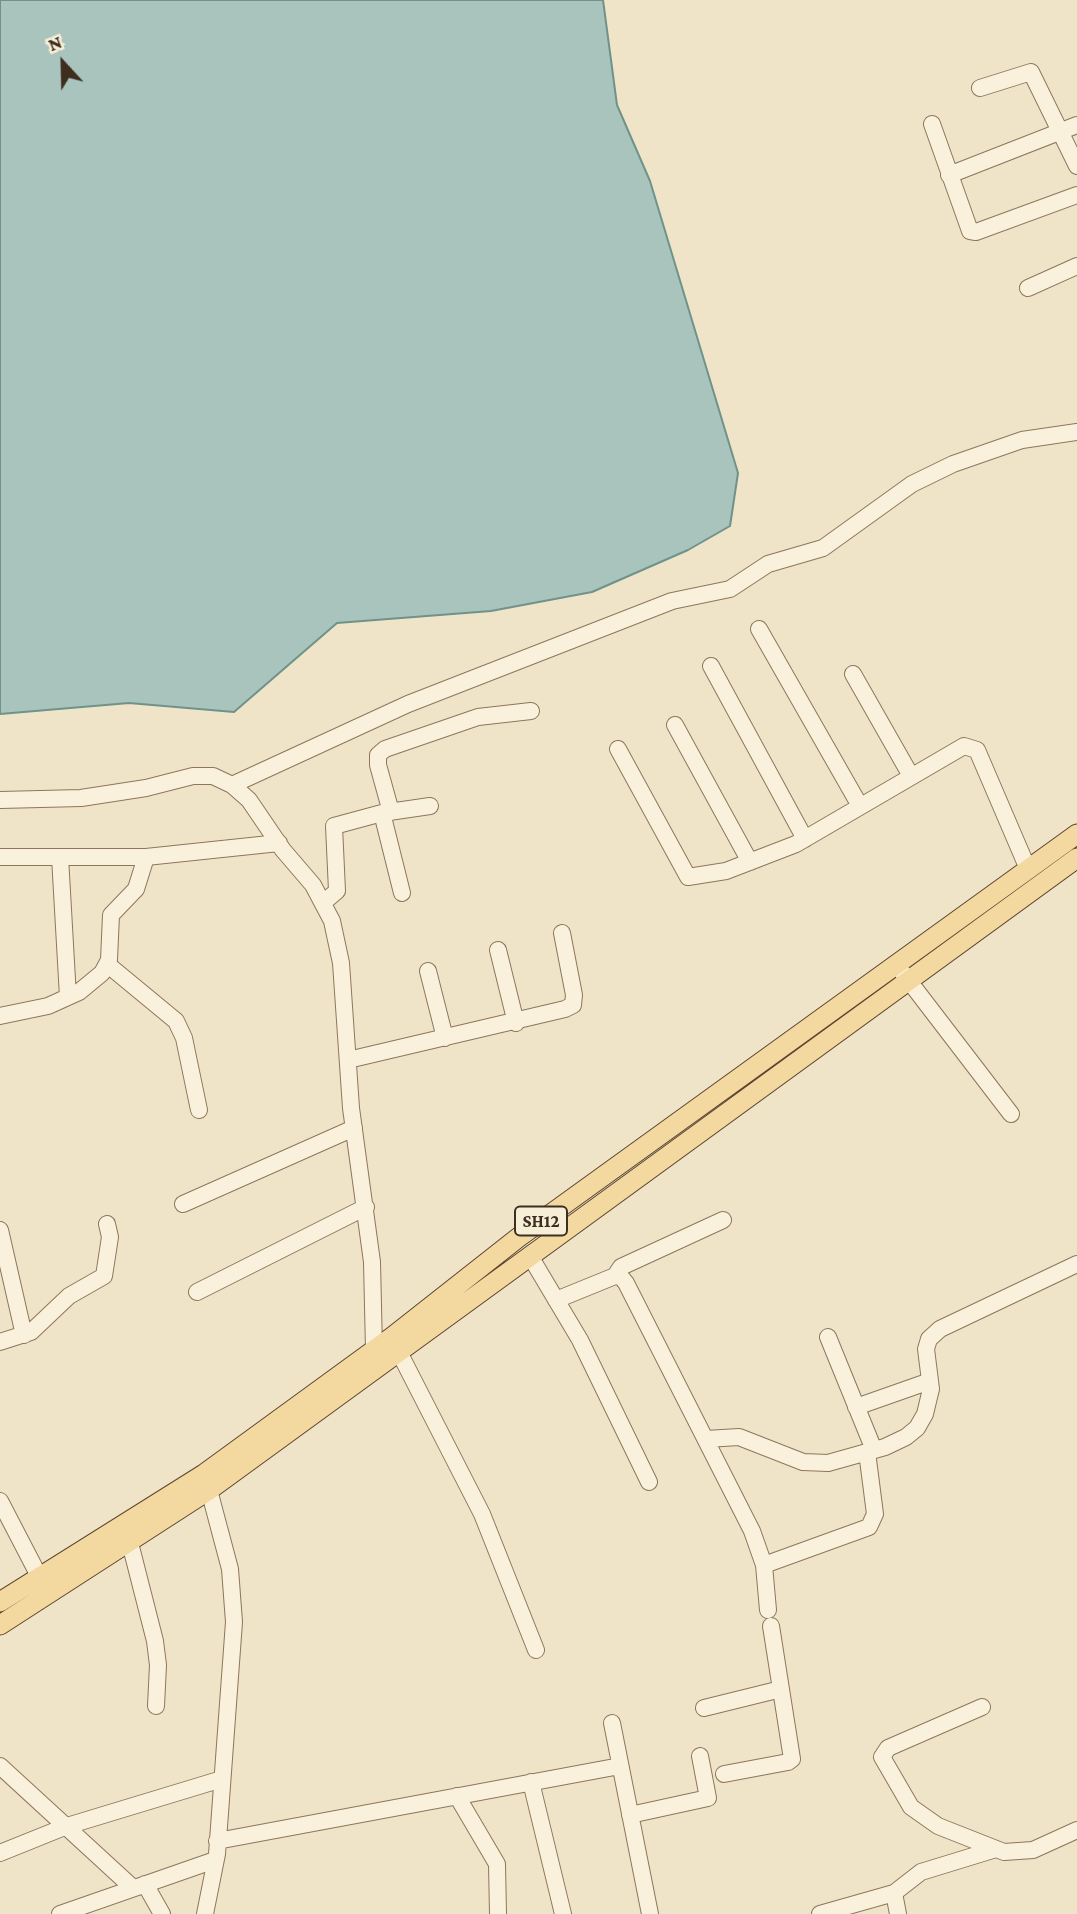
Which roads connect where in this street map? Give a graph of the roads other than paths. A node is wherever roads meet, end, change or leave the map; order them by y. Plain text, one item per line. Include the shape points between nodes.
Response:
1 (981, 88) dead end
2 (932, 124) dead end
3 (1077, 125) edge
4 (1060, 132) junction
5 (1077, 166) edge
6 (949, 175) junction
7 (1077, 195) edge
8 (1077, 266) edge
9 (1028, 288) dead end
10 (1077, 432) edge
11 (759, 629) dead end
12 (711, 666) dead end
13 (853, 674) dead end
14 (531, 711) dead end
15 (675, 725) dead end
16 (618, 750) dead end
17 (911, 776) junction
18 (232, 785) junction
19 (0, 800) edge
20 (430, 806) dead end
21 (860, 806) junction
22 (386, 812) junction
23 (1077, 834) edge
24 (805, 839) junction
25 (279, 843) junction
26 (0, 857) edge
27 (146, 857) junction
28 (60, 858) junction
29 (1077, 858) edge
30 (750, 862) junction
31 (1028, 869) junction
32 (402, 893) dead end
33 (324, 902) junction
34 (562, 933) dead end
35 (498, 950) dead end
36 (107, 964) junction
37 (428, 971) dead end
38 (903, 972) junction
39 (68, 997) junction
40 (0, 1015) edge
41 (516, 1023) junction
42 (445, 1038) junction
43 (348, 1060) junction
44 (199, 1110) dead end
45 (1011, 1114) dead end
46 (354, 1128) junction
47 (183, 1205) dead end
48 (366, 1207) junction
49 (723, 1220) dead end
50 (107, 1224) dead end
51 (1, 1236) edge
52 (530, 1256) junction
53 (1077, 1264) edge
54 (615, 1276) junction
55 (197, 1292) dead end
56 (556, 1300) junction
57 (24, 1335) junction
58 (828, 1337) dead end
59 (0, 1342) edge
60 (374, 1350) junction
61 (399, 1352) junction
62 (930, 1381) junction
63 (856, 1407) junction
64 (706, 1439) junction
65 (871, 1451) junction
66 (649, 1482) dead end
67 (209, 1490) junction
68 (0, 1501) edge
69 (130, 1543) junction
70 (764, 1565) junction
71 (40, 1578) junction
72 (0, 1602) edge
73 (0, 1625) edge
74 (536, 1650) dead end
75 (781, 1689) junction
76 (156, 1706) dead end
77 (982, 1707) dead end
78 (704, 1708) dead end
79 (612, 1723) dead end
80 (700, 1756) dead end
81 (0, 1766) edge
82 (620, 1766) junction
83 (724, 1774) dead end
84 (222, 1779) junction
85 (531, 1782) junction
86 (457, 1796) junction
87 (630, 1815) junction
88 (66, 1826) junction
89 (1077, 1830) edge
90 (217, 1841) junction
91 (996, 1849) junction
92 (0, 1853) edge
93 (215, 1860) junction
94 (139, 1886) junction
95 (894, 1893) junction
96 (60, 1914) edge
97 (162, 1914) edge
98 (205, 1914) edge
99 (498, 1914) edge
100 (563, 1914) edge
101 (650, 1914) edge
102 (820, 1914) edge
103 (898, 1914) edge

1 - 4 street via 1031,72
2 - 6 street
3 - 4 street
4 - 5 street
4 - 6 street
6 - 7 street via 966,226 976,232
8 - 9 street
10 - 18 street via 1022,440 953,464 912,484 823,548 768,564 730,589 672,601 408,704
11 - 21 street
12 - 24 street
13 - 17 street
14 - 22 street via 478,717 385,749 378,755 378,765
15 - 30 street
16 - 30 street via 688,877 726,872
17 - 21 street
17 - 31 street via 964,746 976,750
18 - 19 street via 213,776 193,775 81,798
18 - 25 street via 249,800
20 - 22 street
21 - 24 street
22 - 32 street
22 - 33 street via 334,826 337,891
23 - 31 main road, SH12
24 - 30 street
25 - 27 street
25 - 33 street
26 - 28 street
27 - 28 street
27 - 36 street via 136,889 111,915
28 - 39 street
29 - 38 main road
31 - 38 main road, SH12
33 - 43 street via 341,963
34 - 41 street via 573,1004
35 - 41 street
36 - 39 street via 102,973
36 - 44 street via 176,1021
37 - 42 street
38 - 45 street
38 - 52 main road
38 - 60 main road, SH12 via 519,1237
39 - 40 street via 48,1006
41 - 42 street
42 - 43 street
43 - 46 street
46 - 47 street
46 - 48 street
48 - 55 street
48 - 60 street
49 - 54 street via 621,1267
50 - 57 street via 110,1237 104,1276 69,1296 40,1326
51 - 57 street
52 - 56 street
52 - 61 main road
53 - 62 street via 940,1329 926,1349
54 - 56 street
54 - 64 street via 626,1283
56 - 66 street
57 - 59 street
58 - 63 street
60 - 71 main road, SH12 via 204,1474
61 - 67 main road
61 - 74 street via 482,1514
62 - 63 street
62 - 65 street via 925,1414 917,1428
63 - 65 street
64 - 65 street via 739,1437 803,1462 828,1463
64 - 70 street
65 - 70 street via 875,1514 869,1527
67 - 69 main road
67 - 84 street via 230,1569 234,1622
68 - 71 street
69 - 73 main road
69 - 76 street via 155,1641
70 - 75 street
71 - 72 main road, SH12
75 - 78 street
75 - 83 street via 792,1759
77 - 91 street via 888,1748 882,1757 911,1807 924,1818
79 - 82 street
80 - 87 street via 708,1798
81 - 88 street
82 - 85 street
82 - 87 street
84 - 88 street
84 - 90 street
85 - 86 street
85 - 100 street
86 - 90 street
86 - 99 street via 497,1864
87 - 101 street
88 - 92 street
88 - 94 street
89 - 91 street via 1033,1850 1012,1853
90 - 93 street
91 - 95 street via 921,1872
93 - 94 street
93 - 98 street
94 - 96 street
94 - 97 street
95 - 102 street
95 - 103 street

